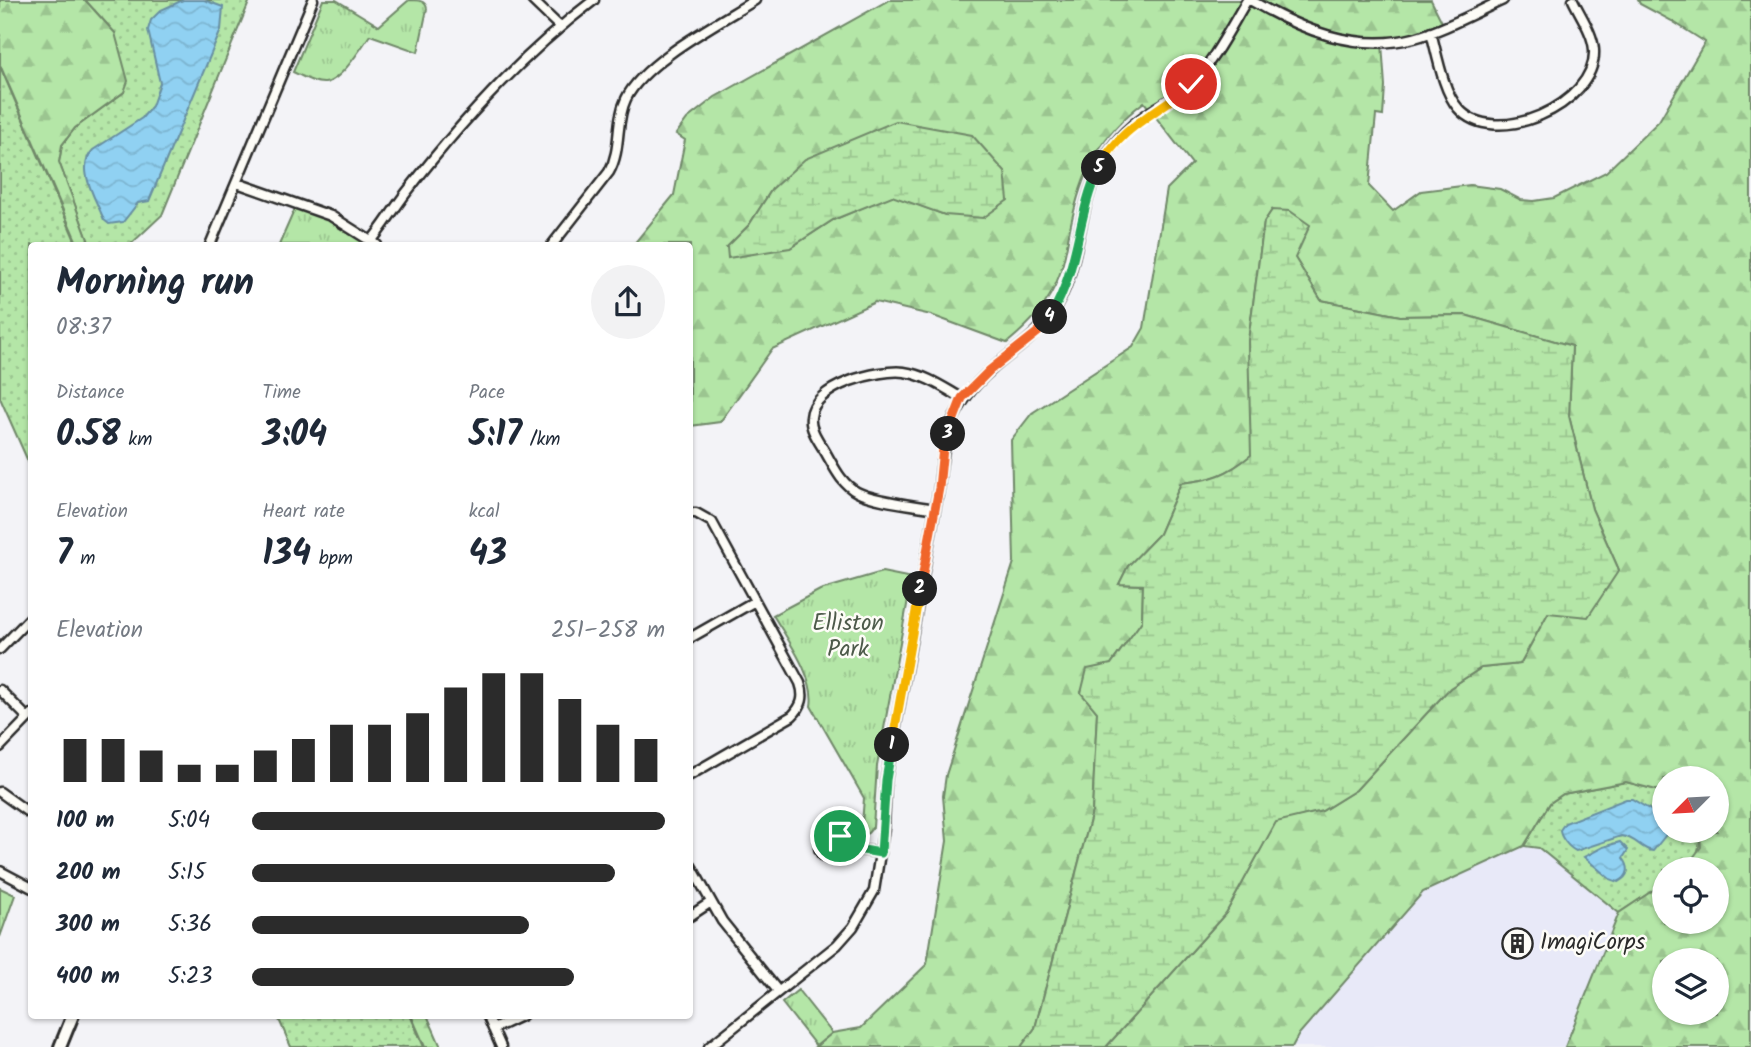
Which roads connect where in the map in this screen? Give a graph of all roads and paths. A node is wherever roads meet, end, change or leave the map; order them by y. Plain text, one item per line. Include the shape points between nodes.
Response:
1 (313, 0) edge
2 (532, 0) edge
3 (594, 0) edge
4 (755, 0) edge
5 (1249, 0) edge
6 (1503, 0) edge
7 (1573, 0) edge
8 (559, 26) junction
9 (1431, 32) junction
10 (237, 183) junction
11 (210, 242) edge
12 (369, 242) edge
13 (373, 242) edge
14 (554, 242) edge
15 (962, 398) junction
16 (935, 509) junction
17 (693, 513) edge
18 (755, 601) junction
19 (28, 620) edge
20 (693, 636) edge
21 (0, 649) edge
22 (0, 690) edge
23 (28, 714) edge
24 (28, 718) edge
25 (0, 747) edge
26 (693, 773) edge
27 (0, 792) edge
28 (28, 812) edge
29 (845, 847) dead end
30 (881, 853) junction
31 (693, 869) edge
32 (3, 872) edge
33 (28, 886) edge
34 (711, 902) junction
35 (693, 914) edge
36 (778, 991) junction
37 (71, 1019) edge
38 (489, 1019) edge
39 (514, 1019) edge
40 (493, 1029) junction
41 (60, 1047) edge
42 (501, 1047) edge
43 (709, 1047) edge

1 - 10 street
2 - 8 street
3 - 8 street
4 - 14 street via 669,55 632,87 623,106 615,160
5 - 9 street via 1301,28 1334,38 1396,42
5 - 15 street via 1191,84 1134,124 1110,150 1091,187 1075,258 1060,299 1038,332
6 - 9 street
7 - 9 street via 1593,45 1584,84 1572,97 1536,117 1513,123 1480,123 1458,108
8 - 13 street via 484,102 407,192
10 - 11 street
10 - 12 street via 331,216
15 - 16 street via 943,448
15 - 16 street via 918,376 883,372 861,376 821,396 811,412 814,431 848,486 862,494
16 - 30 street via 886,780
17 - 18 street via 712,522
18 - 20 street
18 - 26 street via 802,687 801,704 792,716
19 - 21 street
22 - 23 street
24 - 25 street
27 - 28 street
29 - 30 street
30 - 36 street via 874,891 853,927
31 - 34 street
32 - 33 street
34 - 35 street
34 - 36 street
36 - 43 street
37 - 41 street
38 - 40 street
39 - 40 street
40 - 42 street

